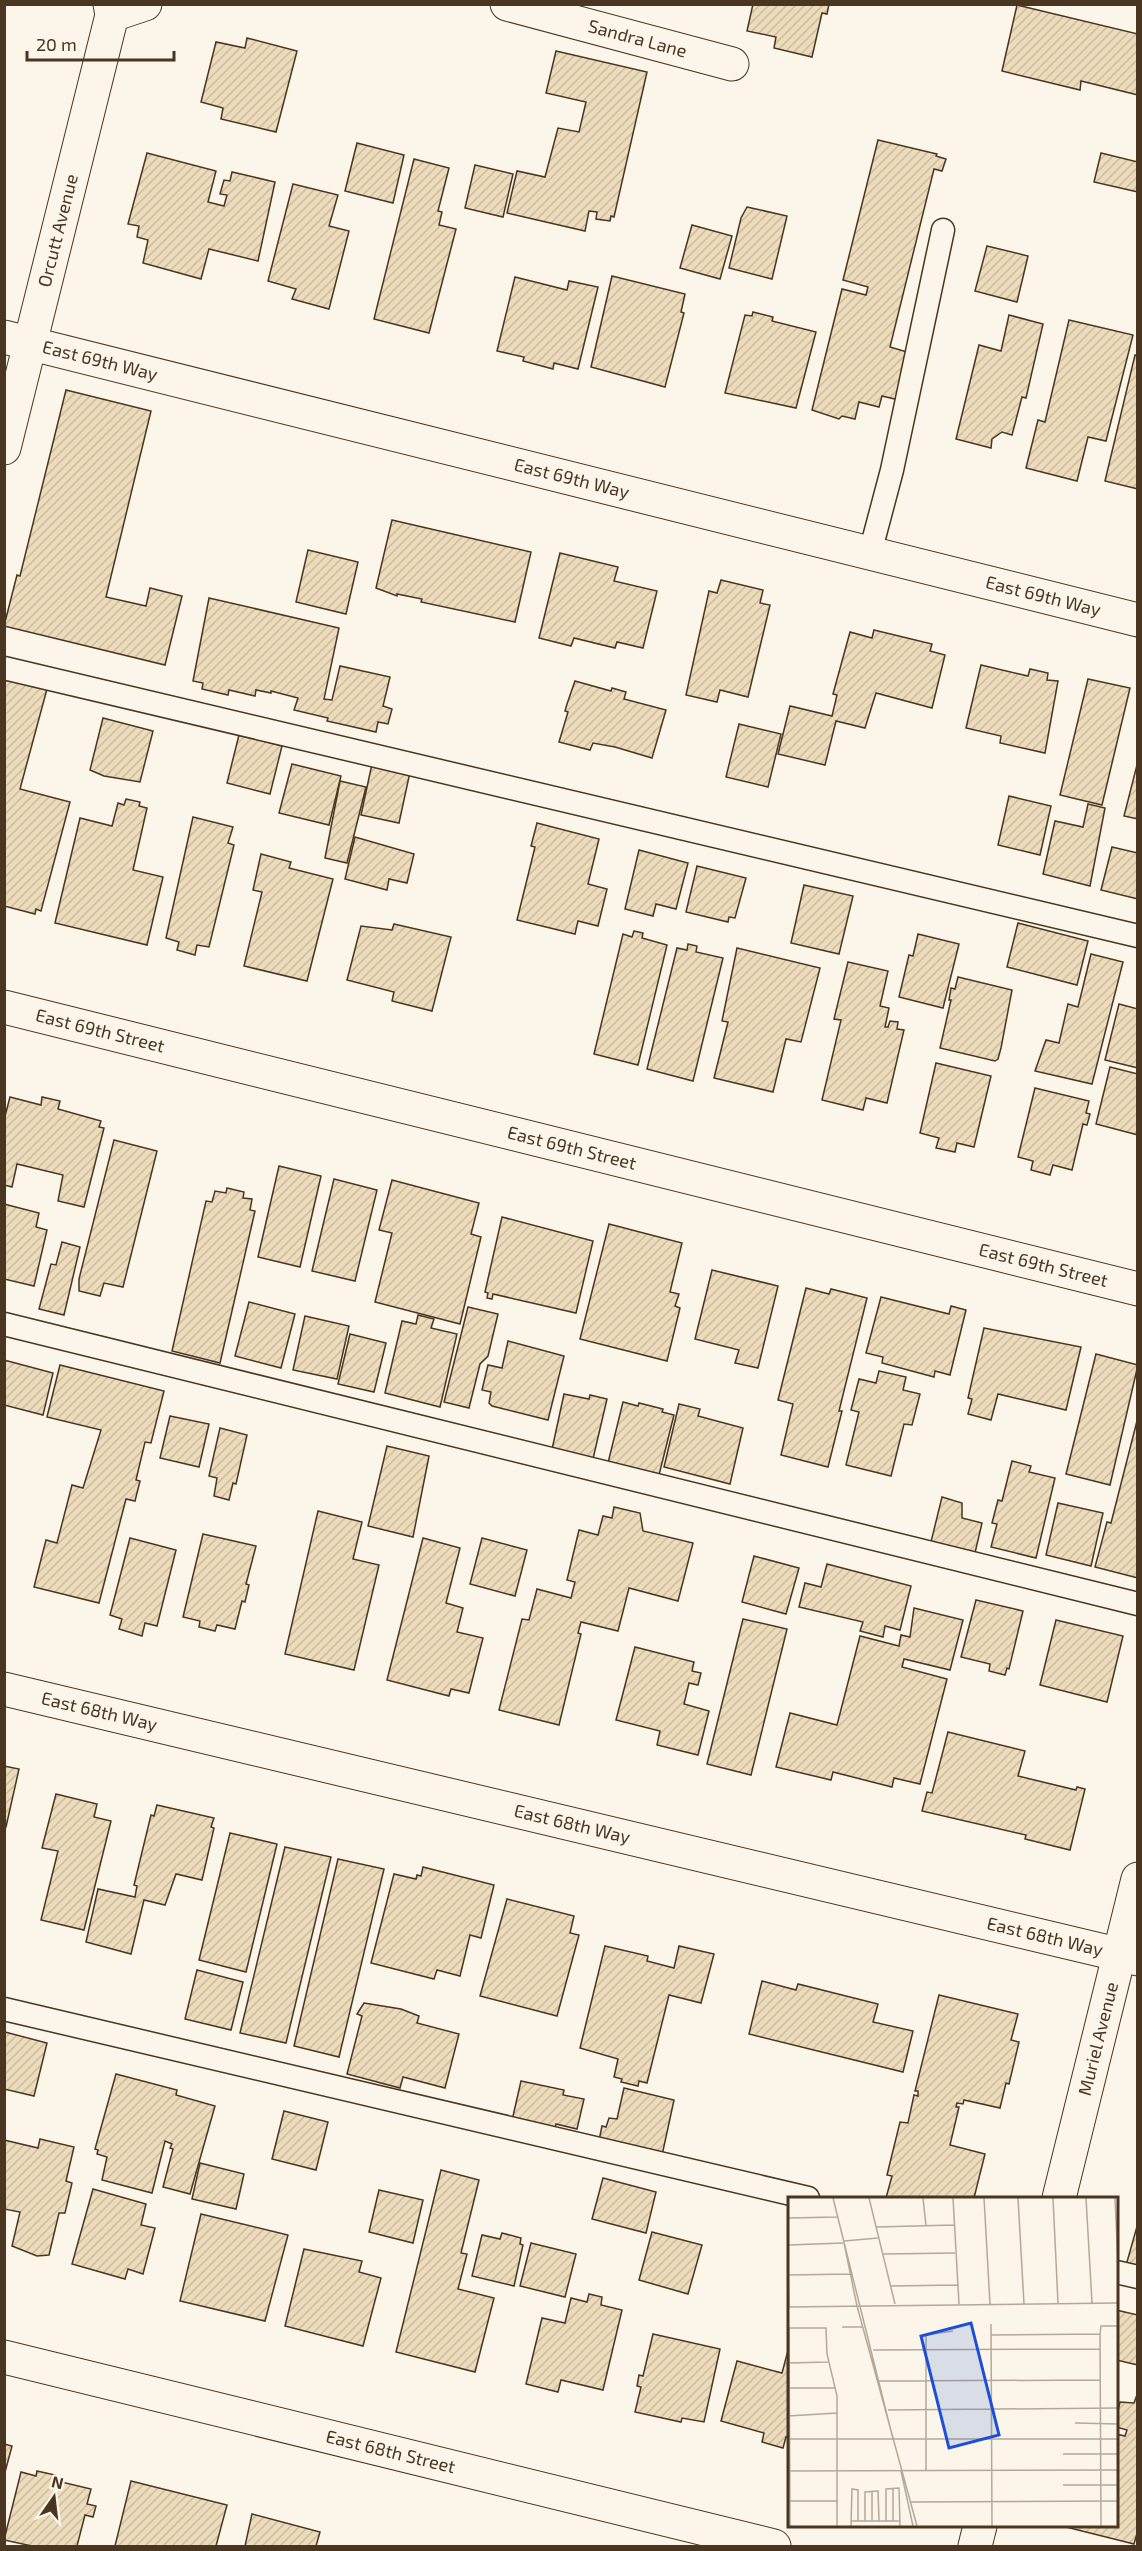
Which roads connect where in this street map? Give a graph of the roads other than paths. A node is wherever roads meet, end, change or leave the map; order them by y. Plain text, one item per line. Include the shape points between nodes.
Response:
1 (145, 4) edge
2 (507, 4) edge
3 (111, 10) edge
4 (732, 64) dead end
5 (943, 230) dead end
6 (18, 341) edge
7 (4, 448) edge
8 (870, 553) junction
9 (1137, 620) edge
10 (4, 668) edge
11 (1137, 936) edge
12 (4, 1007) edge
13 (1137, 1289) edge
14 (4, 1324) edge
15 (1137, 1604) edge
16 (4, 1689) edge
17 (1137, 1879) edge
18 (1128, 1956) edge
19 (4, 2009) edge
20 (800, 2197) edge
21 (1060, 2197) edge
22 (1118, 2272) edge
23 (1137, 2277) edge
24 (4, 2357) edge
25 (980, 2527) edge
26 (774, 2547) edge
27 (975, 2547) edge

1 - 3 street
2 - 4 street, Sandra Lane
3 - 6 street, Orcutt Avenue
5 - 8 lane via 892,470
6 - 7 street, Orcutt Avenue
6 - 8 street, East 69th Way
8 - 9 street, East 69th Way
10 - 11 lane
12 - 13 street, East 69th Street
14 - 15 lane
16 - 18 street, East 68th Way
17 - 18 street, Muriel Avenue
18 - 21 street, Muriel Avenue
19 - 20 lane
22 - 23 lane
24 - 26 street, East 68th Street
25 - 27 street

